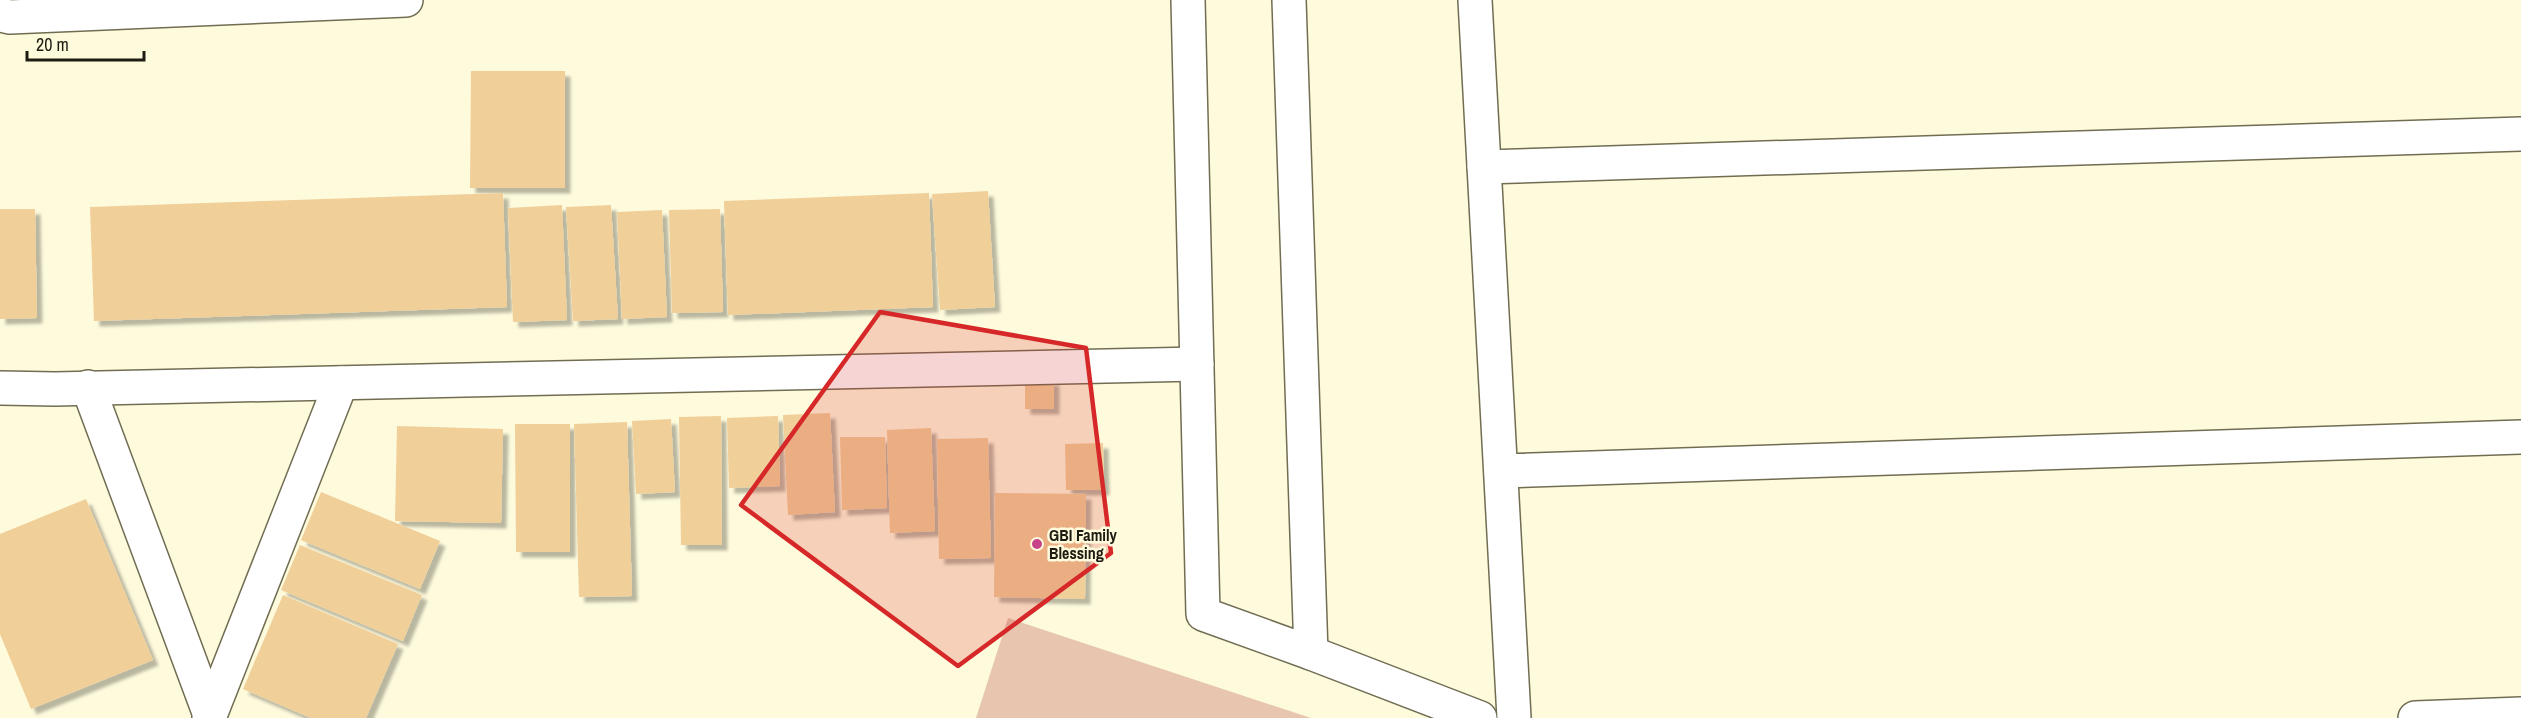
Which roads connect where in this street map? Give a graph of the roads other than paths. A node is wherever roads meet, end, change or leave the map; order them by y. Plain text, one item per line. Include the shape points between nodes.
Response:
1 (406, 0) edge
2 (1188, 0) edge
3 (1289, 0) edge
4 (1475, 0) edge
5 (0, 15) edge
6 (2521, 134) edge
7 (1484, 167) junction
8 (1197, 364) junction
9 (340, 383) junction
10 (88, 387) junction
11 (0, 388) edge
12 (2521, 437) edge
13 (1501, 471) junction
14 (1311, 653) junction
15 (2521, 714) edge
16 (210, 716) edge
17 (1480, 718) edge
18 (1515, 718) edge
19 (2415, 718) edge

1 - 5 street
2 - 8 street
3 - 14 street
4 - 7 street
6 - 7 street
7 - 13 street
8 - 9 street
8 - 14 street via 1203,614
9 - 10 street
9 - 16 street
10 - 11 street
10 - 16 street
12 - 13 street
13 - 18 street
14 - 17 street
15 - 19 street

